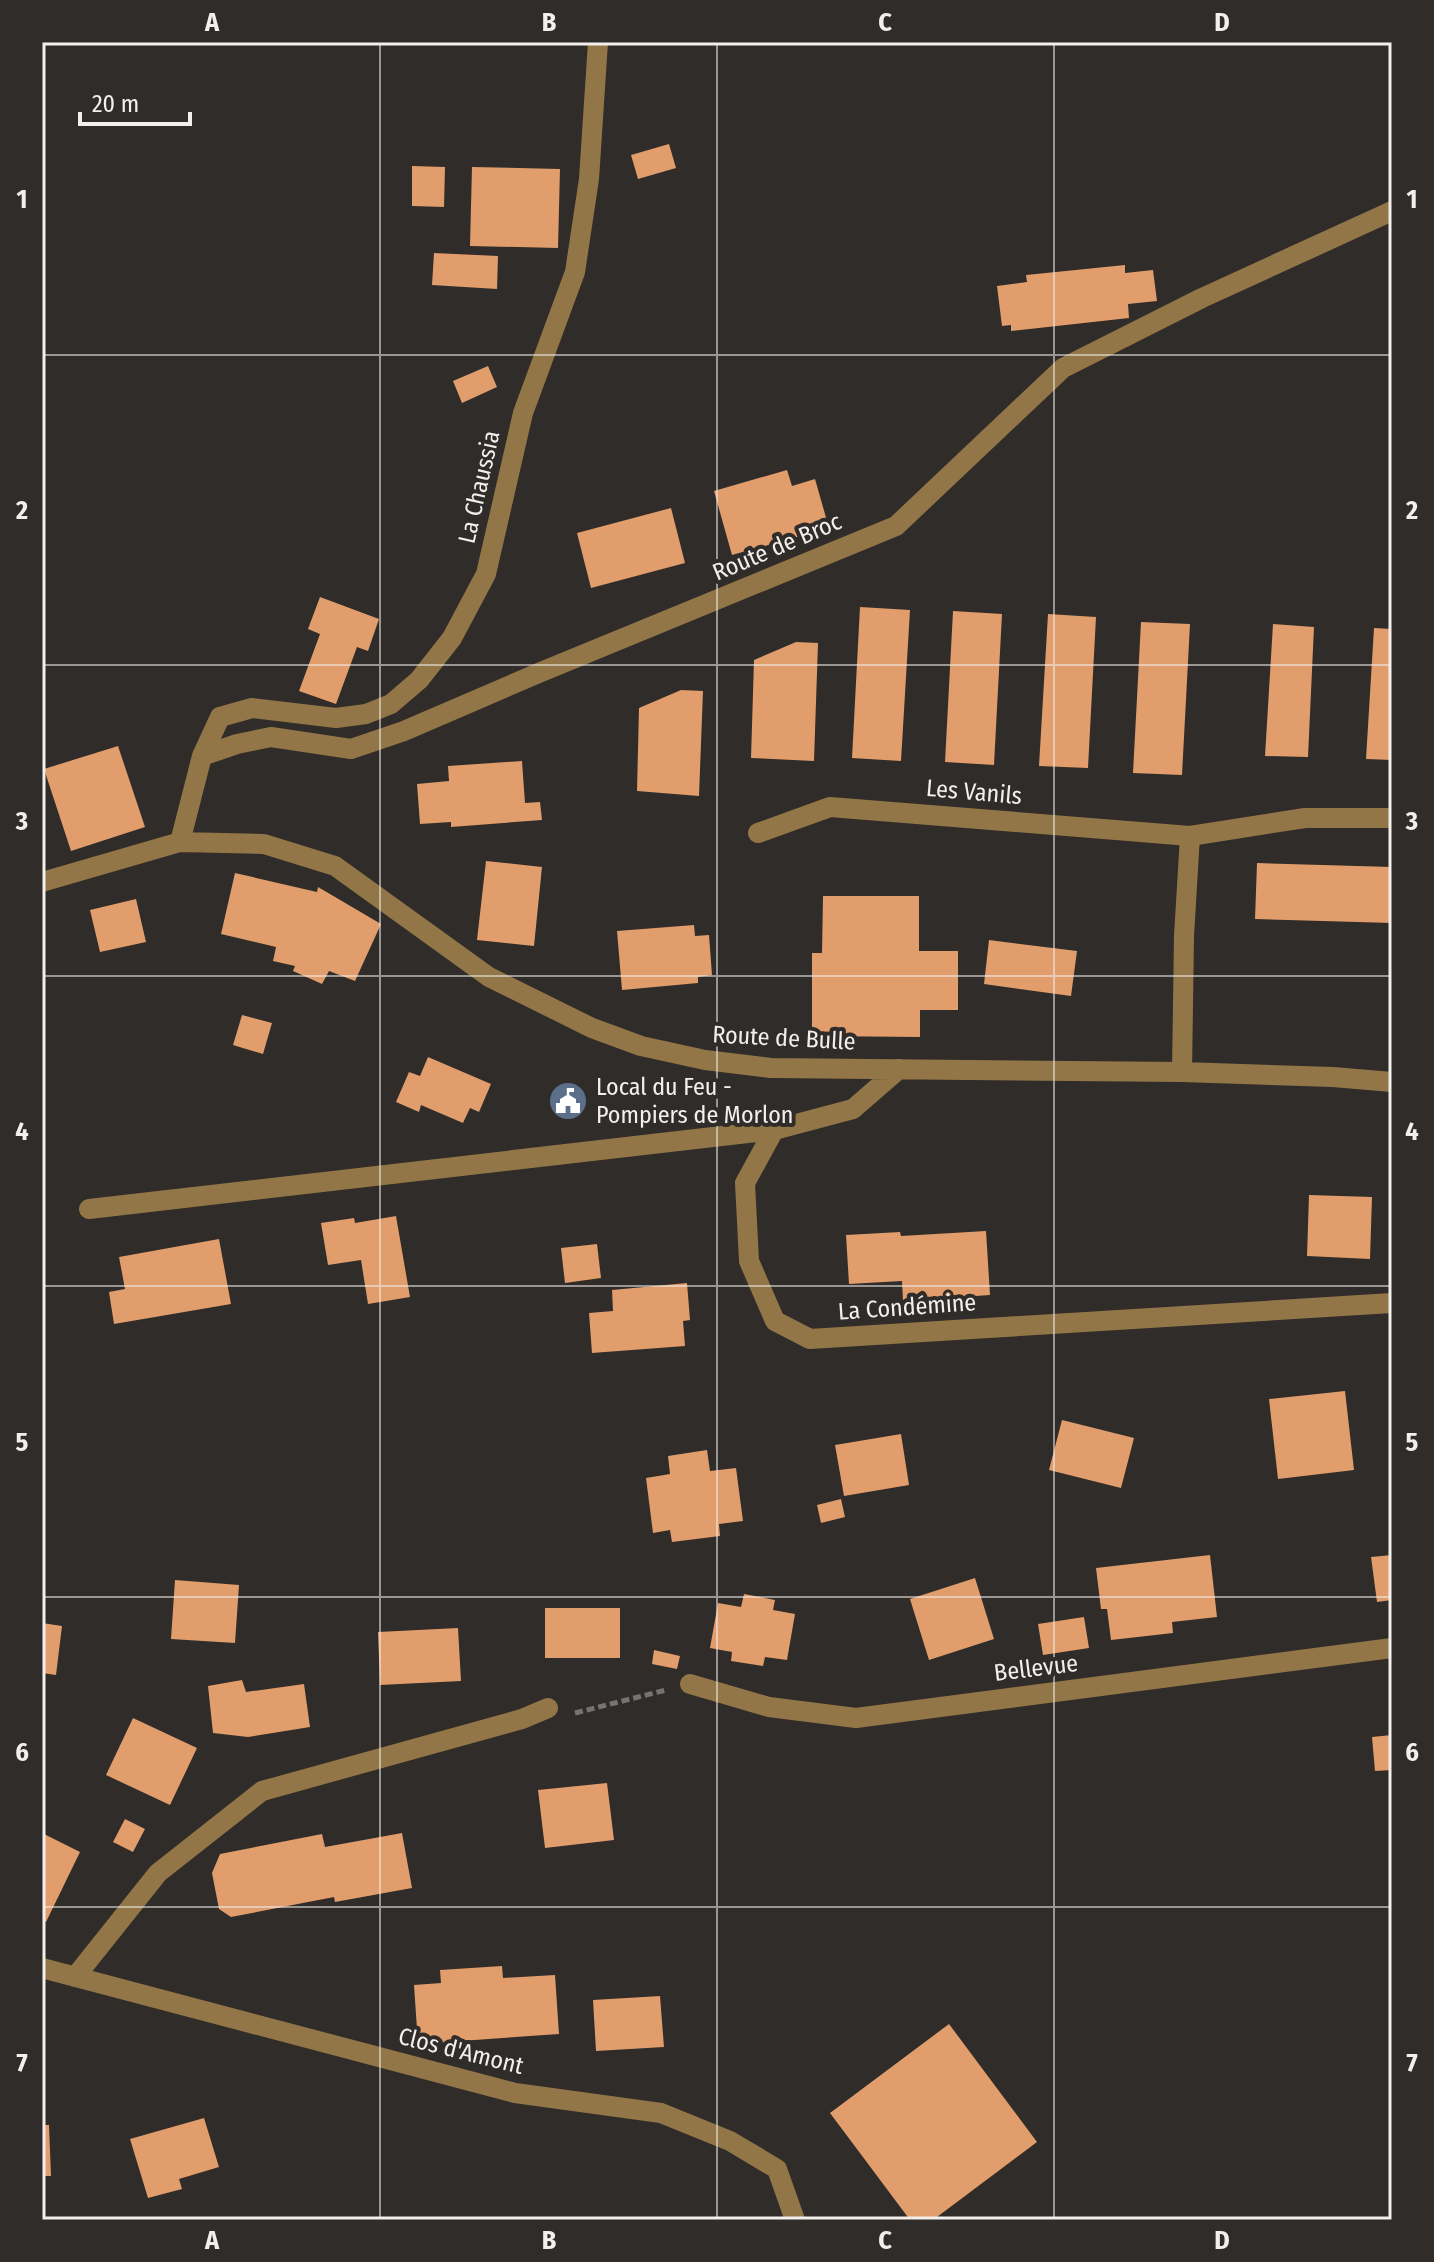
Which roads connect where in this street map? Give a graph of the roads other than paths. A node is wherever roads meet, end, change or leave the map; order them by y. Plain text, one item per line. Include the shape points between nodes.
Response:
1 (598, 42) edge
2 (1392, 211) edge
3 (202, 756) junction
4 (1392, 818) edge
5 (758, 833) dead end
6 (1190, 836) junction
7 (180, 842) junction
8 (42, 882) edge
9 (899, 1069) junction
10 (1182, 1072) junction
11 (1392, 1082) edge
12 (774, 1130) junction
13 (89, 1209) dead end
14 (1392, 1303) edge
15 (1392, 1648) edge
16 (690, 1684) road end
17 (548, 1708) road end
18 (42, 1968) edge
19 (75, 1977) junction
20 (795, 2220) edge

1 - 3 street, La Chaussia via 589,179 575,272 523,413 486,574 452,638 419,680 391,704 336,718 252,708 220,717
2 - 3 street, Route de Broc via 1063,368 896,526 351,749 271,737
3 - 7 street
4 - 6 street, Les Vanils via 1305,818
5 - 6 street, Les Vanils via 830,807
6 - 10 street
7 - 8 street, Route de Bulle
7 - 9 street, Route de Bulle via 264,844 335,866 489,977 641,1046 771,1068
9 - 10 street, Route de Bulle
9 - 12 street via 853,1109
10 - 11 street, Route de Bulle
12 - 13 street
12 - 14 street, La Condémine via 745,1183 749,1261 775,1321 810,1339
15 - 16 street, Bellevue via 856,1718 769,1707
17 - 19 street via 262,1791 158,1873
18 - 19 street, Clos d'Amont
19 - 20 street, Clos d'Amont via 515,2093 661,2113 730,2141 777,2169

